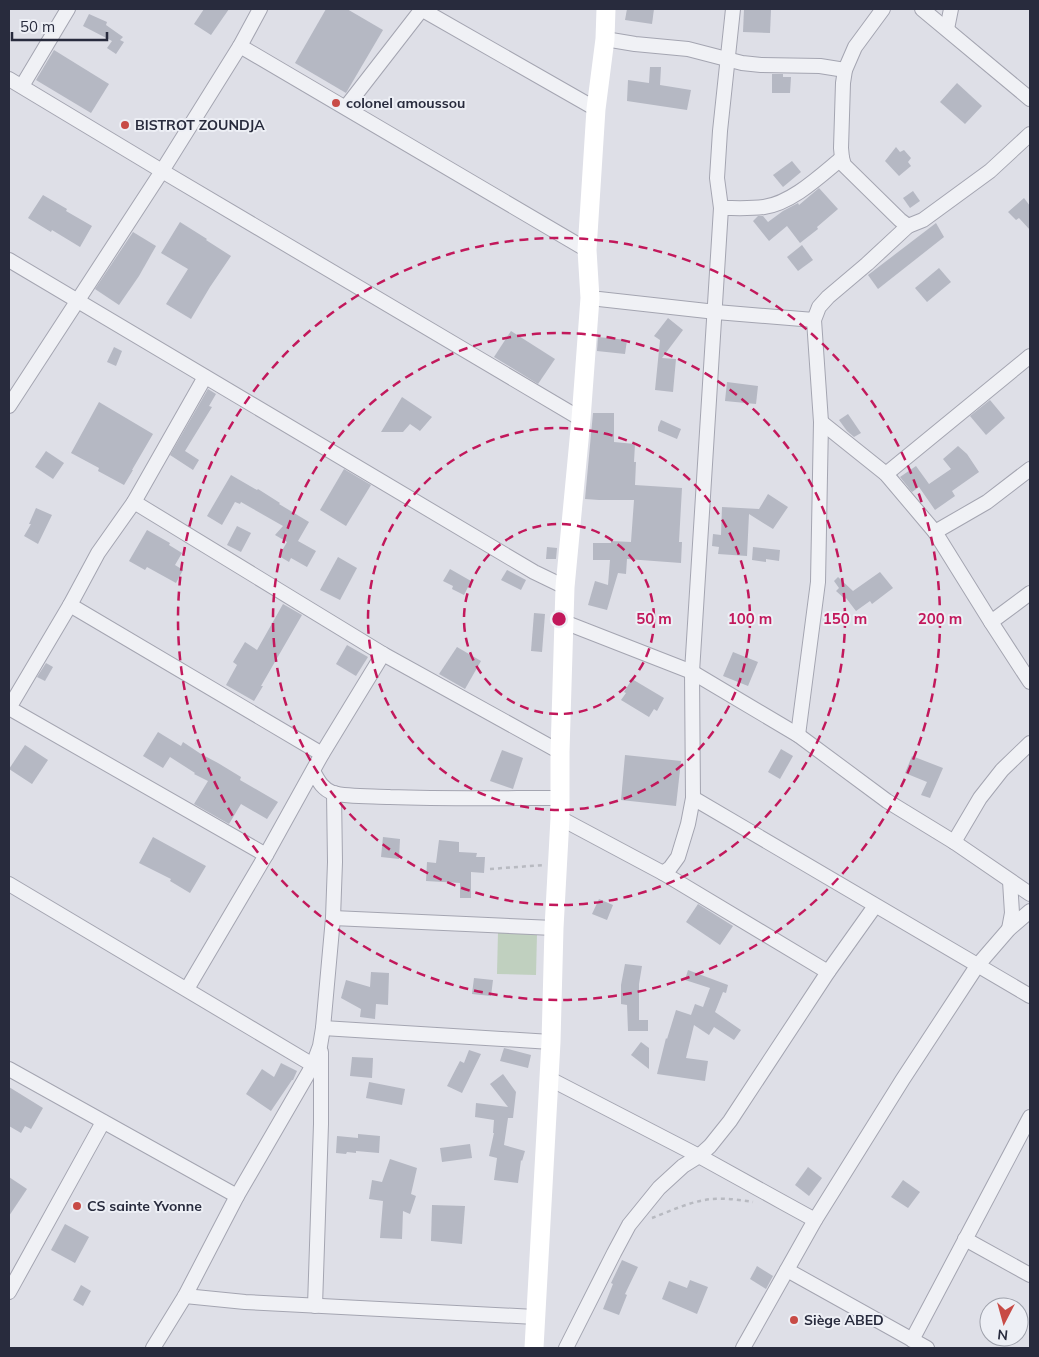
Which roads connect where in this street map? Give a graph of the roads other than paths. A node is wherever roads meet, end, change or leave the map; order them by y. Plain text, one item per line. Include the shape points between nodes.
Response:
1 (68, 9) edge
2 (260, 9) edge
3 (421, 9) edge
4 (606, 9) edge
5 (733, 9) edge
6 (883, 9) edge
7 (922, 9) edge
8 (951, 9) edge
9 (947, 29) junction
10 (605, 38) junction
11 (240, 46) junction
12 (727, 60) junction
13 (845, 70) junction
14 (9, 79) edge
15 (22, 86) junction
16 (1030, 99) edge
17 (346, 107) junction
18 (596, 109) junction
19 (1030, 134) edge
20 (842, 158) junction
21 (162, 171) junction
22 (722, 208) junction
23 (908, 226) junction
24 (587, 250) junction
25 (9, 260) edge
26 (590, 298) junction
27 (78, 301) junction
28 (716, 312) junction
29 (814, 320) junction
30 (1030, 356) edge
31 (205, 377) junction
32 (9, 406) edge
33 (581, 419) junction
34 (821, 422) junction
35 (1030, 468) edge
36 (886, 474) junction
37 (134, 502) junction
38 (935, 532) junction
39 (565, 588) junction
40 (1030, 593) edge
41 (70, 605) junction
42 (564, 622) junction
43 (991, 622) junction
44 (383, 654) junction
45 (692, 672) junction
46 (1030, 682) edge
47 (9, 708) edge
48 (798, 735) junction
49 (1030, 743) edge
50 (560, 752) junction
51 (322, 754) junction
52 (312, 771) junction
53 (334, 793) junction
54 (559, 798) junction
55 (693, 798) junction
56 (560, 818) junction
57 (954, 842) junction
58 (266, 855) junction
59 (663, 873) junction
60 (1010, 880) junction
61 (9, 884) edge
62 (1030, 894) edge
63 (875, 906) junction
64 (1030, 911) edge
65 (333, 918) junction
66 (554, 928) junction
67 (1009, 929) junction
68 (977, 966) junction
69 (828, 972) junction
70 (186, 989) junction
71 (1030, 996) edge
72 (323, 1028) junction
73 (551, 1042) junction
74 (320, 1046) junction
75 (314, 1064) junction
76 (9, 1069) edge
77 (550, 1078) junction
78 (1030, 1117) edge
79 (103, 1122) junction
80 (699, 1156) junction
81 (237, 1196) junction
82 (815, 1220) junction
83 (965, 1240) junction
84 (787, 1270) junction
85 (1030, 1275) edge
86 (9, 1292) edge
87 (185, 1296) junction
88 (315, 1306) junction
89 (535, 1317) junction
90 (912, 1340) junction
91 (153, 1348) edge
92 (534, 1348) edge
93 (566, 1348) edge
94 (743, 1348) edge
95 (927, 1348) edge

1 - 15 street
2 - 11 street
3 - 17 street
3 - 18 street
4 - 10 street
5 - 12 street
6 - 13 street via 855,47
7 - 9 street
8 - 9 street
9 - 16 street
10 - 12 street via 688,49
10 - 18 street
11 - 17 street
11 - 21 street
12 - 13 street
12 - 22 street via 717,178
13 - 20 street
14 - 15 street
15 - 21 street
17 - 24 street
18 - 24 street
19 - 23 street via 990,171 923,220
20 - 22 street via 783,201 765,207
20 - 23 street via 844,165
21 - 27 street
21 - 33 street
22 - 28 street
23 - 29 street via 828,297
24 - 26 street
25 - 27 street
26 - 28 street
26 - 33 street
27 - 31 street
27 - 32 street
28 - 29 street
28 - 45 street
29 - 34 street
30 - 36 street
31 - 37 street
31 - 39 street
33 - 39 street
34 - 36 street
34 - 48 street via 818,582
35 - 38 street via 987,502
36 - 38 street
37 - 41 street via 98,553
37 - 44 street
38 - 43 street
39 - 42 street
40 - 43 street
41 - 47 street
41 - 51 street
42 - 45 street
42 - 50 street
43 - 46 street
44 - 50 street
44 - 51 street
45 - 48 street
45 - 55 street
47 - 58 street
48 - 57 street via 887,800
49 - 57 street via 1002,770 980,798
50 - 54 street
51 - 52 street
52 - 53 street via 320,785
52 - 58 street
53 - 54 street via 444,799
53 - 65 street
54 - 56 street
55 - 59 street via 678,857
55 - 63 street
56 - 59 street
56 - 66 street
57 - 60 street
58 - 70 street
59 - 69 street
60 - 62 street
60 - 67 street via 1012,913
61 - 70 street
63 - 68 street
63 - 69 street
64 - 67 street
65 - 66 street
65 - 72 street
66 - 73 street
67 - 68 street
68 - 71 street
68 - 82 street
69 - 80 street via 730,1121
70 - 75 street
72 - 73 street
72 - 74 street
73 - 77 street
74 - 75 street
74 - 88 street
75 - 81 street
76 - 79 street
77 - 80 street
77 - 89 street
78 - 83 street
79 - 81 street
79 - 86 street
80 - 82 street
80 - 93 street via 659,1188 629,1225
81 - 87 street
82 - 84 street
83 - 85 street
83 - 90 street
84 - 90 street
84 - 94 street
87 - 88 street
87 - 91 street
88 - 89 street
89 - 92 street
90 - 95 street

